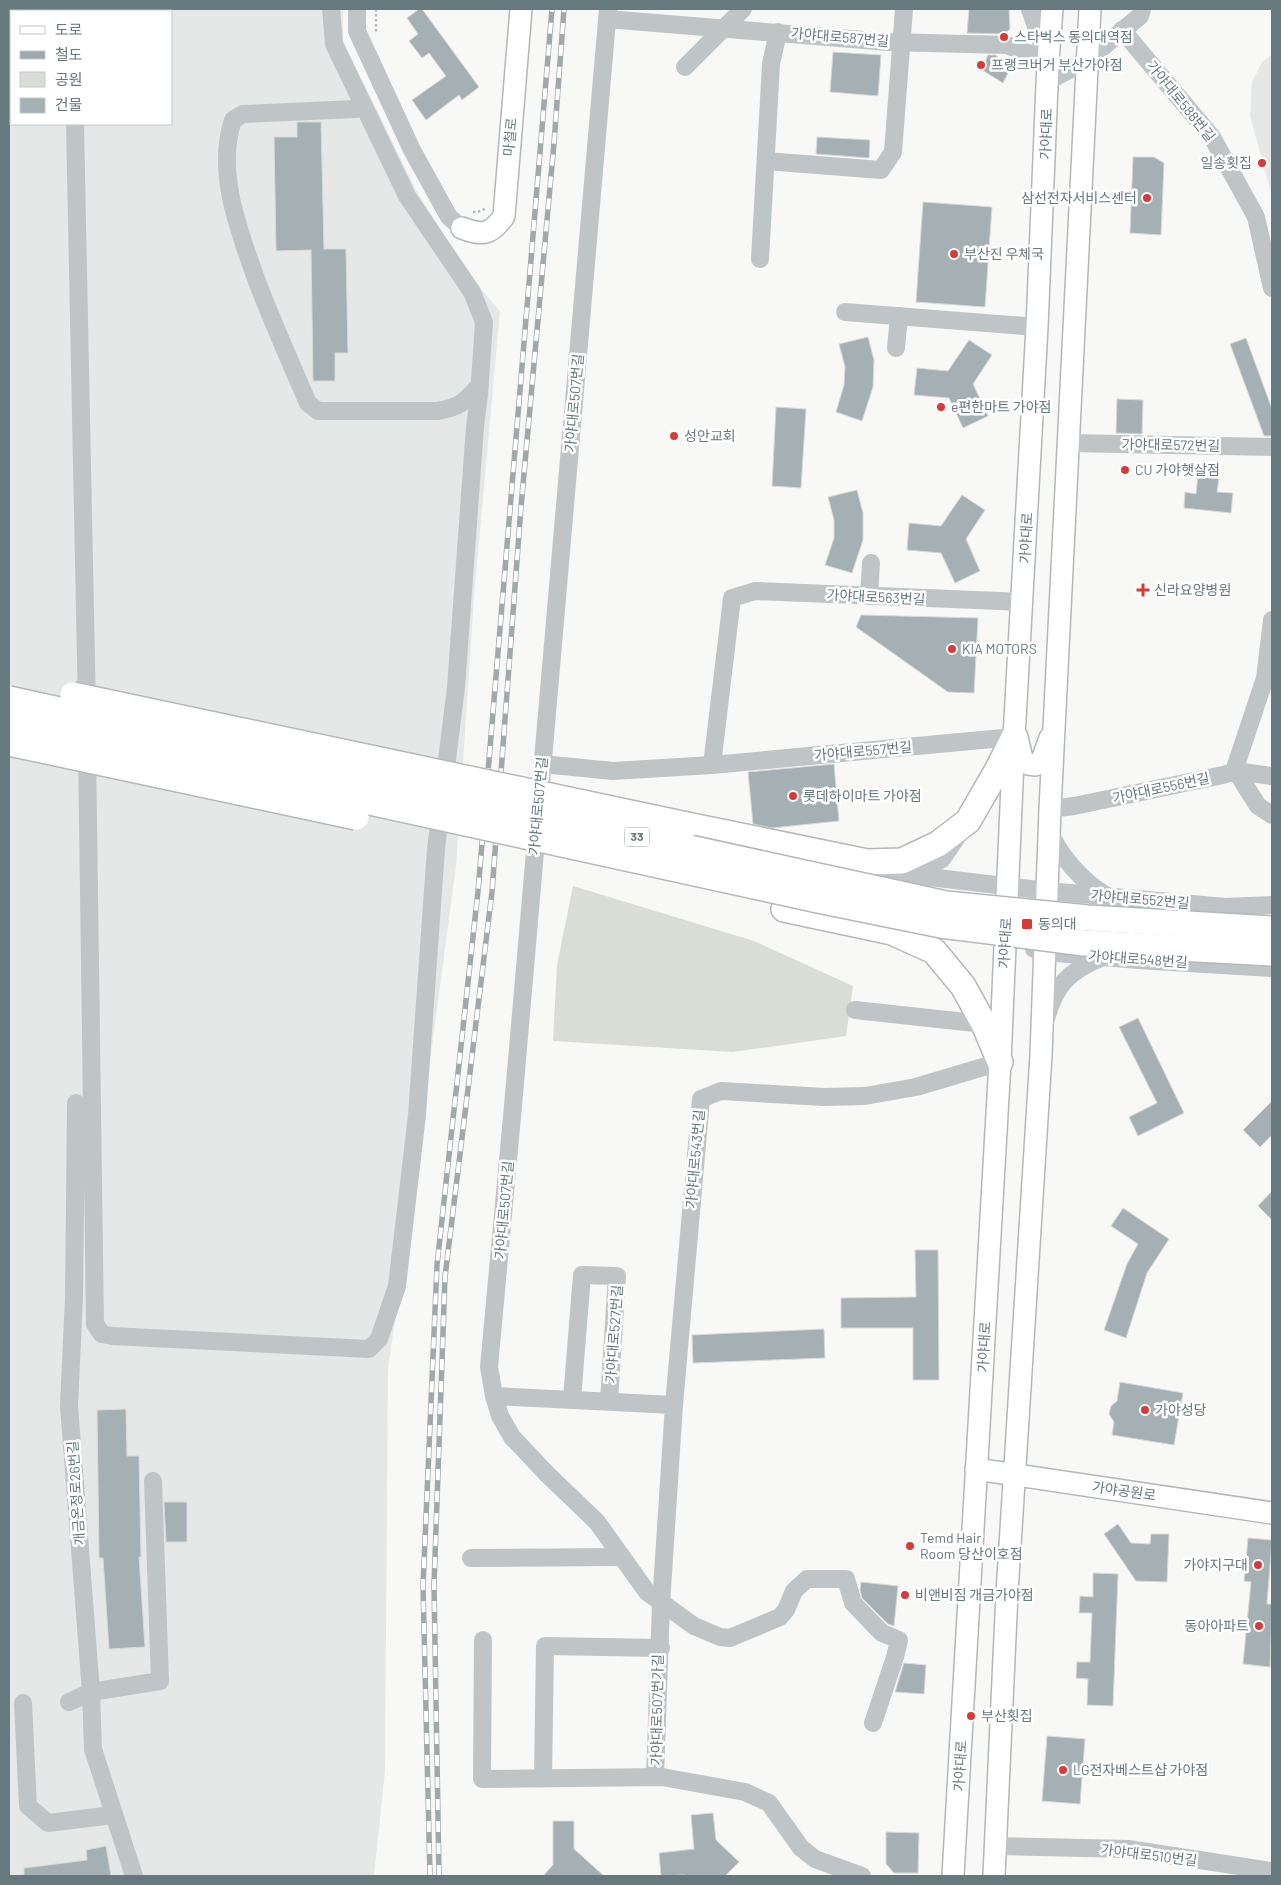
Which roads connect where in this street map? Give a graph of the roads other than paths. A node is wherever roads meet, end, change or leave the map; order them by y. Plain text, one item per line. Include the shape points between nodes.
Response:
1 (331, 9) edge
2 (357, 9) edge
3 (521, 9) edge
4 (743, 9) edge
5 (904, 9) edge
6 (1030, 9) edge
7 (1052, 9) edge
8 (1090, 9) edge
9 (1142, 9) edge
10 (608, 14) edge
11 (725, 28) junction
12 (1122, 30) junction
13 (778, 32) junction
14 (901, 42) junction
15 (1086, 61) junction
16 (685, 67) dead end
17 (1048, 71) junction
18 (364, 106) junction
19 (75, 125) edge
20 (766, 161) junction
21 (464, 220) joint
22 (760, 259) dead end
23 (1272, 288) edge
24 (845, 312) dead end
25 (899, 316) junction
26 (1038, 327) junction
27 (896, 348) dead end
28 (480, 385) junction
29 (1070, 442) junction
30 (1272, 447) edge
31 (871, 563) dead end
32 (869, 596) junction
33 (1022, 602) junction
34 (1272, 620) edge
35 (1268, 678) edge
36 (9, 682) edge
37 (9, 699) edge
38 (9, 723) edge
39 (1055, 726) junction
40 (1014, 732) junction
41 (9, 743) edge
42 (542, 764) junction
43 (712, 764) junction
44 (1236, 771) junction
45 (1272, 776) edge
46 (1050, 809) junction
47 (1272, 815) edge
48 (968, 821) junction
49 (1050, 834) junction
50 (912, 876) junction
51 (1008, 886) junction
52 (1048, 891) junction
53 (1108, 896) junction
54 (852, 898) junction
55 (1272, 905) edge
56 (1272, 929) edge
57 (1004, 942) junction
58 (1045, 952) junction
59 (1272, 954) edge
60 (1104, 957) junction
61 (941, 960) junction
62 (1272, 968) edge
63 (855, 1010) dead end
64 (984, 1024) junction
65 (1042, 1034) junction
66 (1000, 1062) junction
67 (76, 1103) dead end
68 (494, 1396) junction
69 (572, 1399) junction
70 (609, 1401) junction
71 (674, 1405) junction
72 (976, 1469) junction
73 (1015, 1475) junction
74 (153, 1481) dead end
75 (1272, 1513) edge
76 (622, 1557) junction
77 (471, 1558) dead end
78 (661, 1604) junction
79 (483, 1640) dead end
80 (661, 1648) junction
81 (91, 1692) junction
82 (69, 1702) dead end
83 (23, 1703) dead end
84 (873, 1723) dead end
85 (655, 1777) junction
86 (543, 1778) junction
87 (113, 1815) junction
88 (996, 1846) junction
89 (1272, 1871) edge
90 (134, 1876) edge
91 (862, 1876) edge
92 (952, 1876) edge
93 (994, 1876) edge

1 - 18 street via 334,44
2 - 21 street via 357,31 408,141 449,217
3 - 21 main road, 마철로 via 504,216 489,232 477,234
4 - 11 street
5 - 14 street
6 - 17 street
7 - 17 main road, 가야대로
8 - 15 main road
9 - 12 street via 1140,16
10 - 11 street, 가야대로587번길
10 - 42 street, 가야대로507번길
11 - 13 street, 가야대로587번길
11 - 16 street
12 - 15 street
12 - 23 street, 가야대로588번길 via 1212,137 1256,217
13 - 14 street, 가야대로587번길
13 - 20 street, 가야대로587번길 via 771,64
14 - 17 street, 가야대로587번길 via 1006,45
14 - 20 street, 가야대로587번길 via 893,152 881,170
15 - 17 street
15 - 29 main road
17 - 26 main road, 가야대로
18 - 28 street via 407,196 472,292 484,322
18 - 28 street via 356,110 243,114 233,120 227,154 231,202 268,310 308,403 318,411 437,411 453,408
19 - 28 street via 95,1324 102,1334 369,1349 379,1339 397,1286 417,1115 436,849 456,687
20 - 22 street, 가야대로587번길
24 - 25 street
25 - 26 street
25 - 27 street
26 - 33 main road, 가야대로
29 - 30 street, 가야대로572번길
29 - 39 main road
31 - 32 street
32 - 33 street, 가야대로563번길
32 - 43 street, 가야대로563번길 via 755,591 732,598
33 - 40 main road, 가야대로
34 - 35 street
35 - 44 street
36 - 48 highway, bridge via 867,862 902,861 938,844
37 - 56 highway, 33, bridge via 946,904 1088,918
38 - 59 highway, 33, bridge via 941,925 1084,943
39 - 40 main road via 1042,760 1036,765 1022,759
39 - 46 main road
40 - 43 street, 가야대로557번길
40 - 48 highway via 998,769
40 - 51 main road, 가야대로
41 - 61 highway, bridge via 892,932 934,951
42 - 43 street, 가야대로557번길 via 613,771
42 - 68 street, 가야대로507번길 via 489,1367
44 - 45 street, 가야대로556번길
44 - 46 street, 가야대로556번길
44 - 47 street via 1258,806
46 - 49 main road
48 - 50 street via 942,859
49 - 52 main road
49 - 53 street via 1083,880
50 - 51 street, 가야대로552번길
50 - 54 street via 790,880
51 - 52 street, 가야대로552번길
51 - 57 main road, 가야대로
52 - 53 street, 가야대로552번길
52 - 58 main road
53 - 55 street, 가야대로552번길 via 1225,907
54 - 57 street, 가야대로548번길
54 - 61 street via 931,938
57 - 58 street, 가야대로548번길
57 - 66 main road, 가야대로
58 - 60 street, 가야대로548번길
58 - 65 main road
60 - 62 street, 가야대로548번길
60 - 65 street via 1082,966 1060,986 1050,1003
61 - 64 highway via 963,986
63 - 64 street
64 - 66 highway
65 - 73 main road
66 - 71 street, 가야대로543번길 via 916,1087 866,1096 721,1091 701,1098
66 - 72 main road, 가야대로
67 - 81 street, 개금온정로26번길 via 69,1406
68 - 69 street, 가야대로527번길
68 - 76 street, 가야대로507번길 via 500,1416 512,1437 597,1522
69 - 70 street, 가야대로527번길
69 - 70 street, 가야대로527번길 via 582,1275 617,1276
70 - 71 street, 가야대로527번길
71 - 78 street
72 - 73 main road, 가야공원로
72 - 92 main road, 가야대로
73 - 75 main road, 가야공원로
73 - 88 main road
74 - 81 street via 160,1681
76 - 77 street
76 - 78 street, 가야대로507번길 via 647,1592
78 - 80 street
78 - 84 street, 가야대로507번길 via 694,1626 730,1638 780,1616 794,1591 807,1579 846,1579 853,1603 882,1633 899,1640
79 - 86 street, 가야대로507번가길 via 482,1779
80 - 85 street, 가야대로507번가길
80 - 86 street, 가야대로507번가길 via 545,1646
81 - 82 street
81 - 87 street, 개금온정로26번길 via 93,1749
83 - 87 street via 28,1806 48,1824
85 - 86 street, 가야대로507번가길
85 - 91 street, 가야대로507번가길 via 745,1792 769,1803 801,1848 815,1859
87 - 90 street, 개금온정로26번길
88 - 89 street, 가야대로510번길 via 1128,1849
88 - 93 main road

